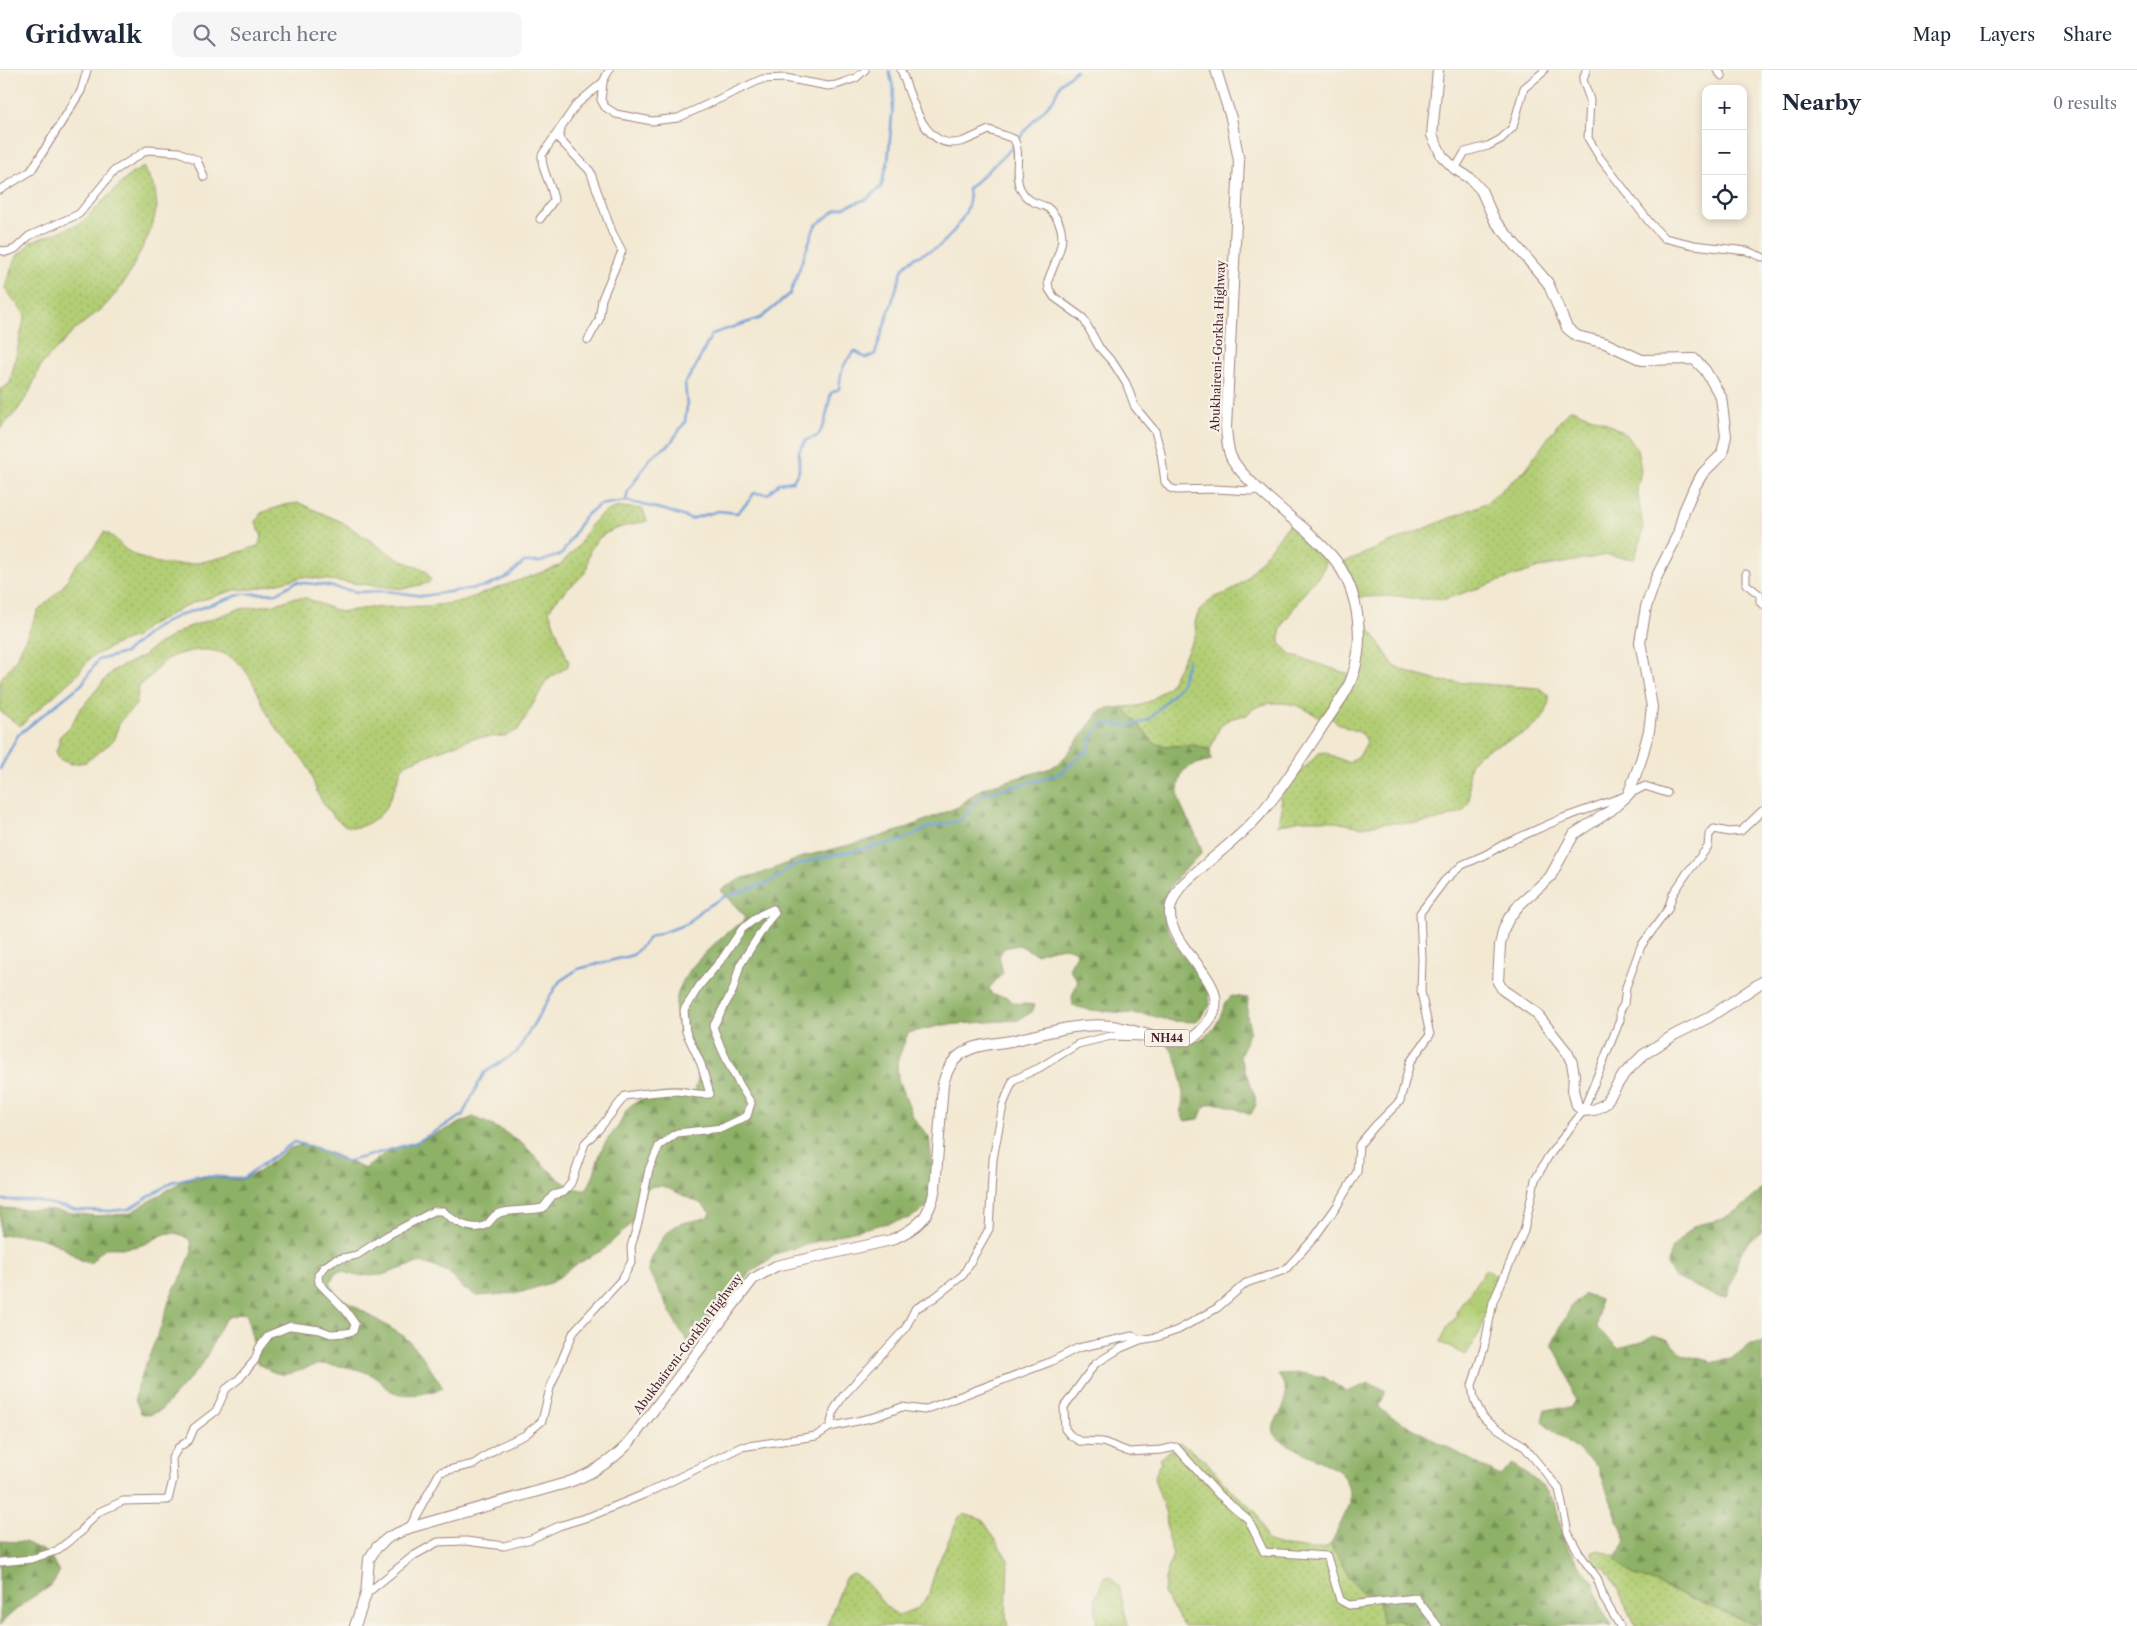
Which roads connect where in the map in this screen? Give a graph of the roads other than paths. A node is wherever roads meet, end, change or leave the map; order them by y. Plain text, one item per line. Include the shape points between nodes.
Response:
1 (87, 70) edge
2 (609, 70) edge
3 (865, 70) edge
4 (901, 70) edge
5 (1216, 70) edge
6 (1438, 70) edge
7 (1544, 70) edge
8 (1586, 70) edge
9 (1717, 70) edge
10 (1723, 70) edge
11 (603, 82) junction
12 (561, 129) junction
13 (1454, 169) junction
14 (204, 177) dead end
15 (0, 190) edge
16 (540, 219) dead end
17 (0, 250) edge
18 (1762, 257) edge
19 (588, 340) dead end
20 (1258, 488) junction
21 (1746, 574) dead end
22 (1762, 604) edge
23 (1667, 793) dead end
24 (1628, 795) junction
25 (1762, 811) edge
26 (1762, 982) edge
27 (1154, 1037) junction
28 (1583, 1111) junction
29 (1140, 1340) junction
30 (830, 1427) junction
31 (409, 1528) junction
32 (0, 1562) edge
33 (366, 1594) junction
34 (355, 1626) edge
35 (1438, 1626) edge
36 (1620, 1626) edge

1 - 15 street via 81,91 32,171
2 - 11 street
3 - 11 street via 856,78 828,86 785,78 762,79 678,118 652,121 616,114 605,107 601,100
4 - 20 street via 920,120 936,137 946,142 959,142 989,130 1014,139 1020,188 1026,198 1048,208 1059,221 1063,236 1048,281 1049,288 1054,297 1083,318 1099,347 1126,383 1135,407 1155,431 1164,482 1176,490 1252,491
5 - 20 main road, Abukhaireni-Gorkha Highway / NH44 via 1231,118 1239,161 1228,447 1232,458
6 - 13 main road via 1432,135 1442,156
7 - 13 street via 1524,88 1513,127 1488,146 1465,152
8 - 18 street via 1583,80 1590,100 1588,138 1600,158 1664,238 1747,251
9 - 10 street via 1722,76
11 - 12 street via 576,105
12 - 16 street via 542,155 541,164 553,189 554,200
12 - 19 street via 559,139 590,171 622,251
13 - 24 main road via 1470,178 1481,190 1494,221 1548,283 1571,332 1642,360 1694,359 1705,370 1721,397 1726,436 1722,454 1695,486 1646,607 1640,642 1652,707 1649,731
14 - 17 street via 197,160 179,152 147,150 114,171 79,214 29,236 15,249
20 - 27 main road, Abukhaireni-Gorkha Highway / NH44 via 1331,555 1343,573 1354,604 1359,648 1346,690 1295,767 1247,828 1180,886 1170,908 1171,922 1195,964 1214,988 1216,1004 1208,1023 1194,1038
21 - 22 street via 1746,584 1760,595
23 - 24 street via 1645,786
24 - 28 main road via 1574,834 1550,877 1509,918 1500,945 1498,982 1503,990 1536,1013 1567,1052 1572,1063 1576,1106
24 - 29 street via 1506,842 1462,865 1445,880 1420,913 1421,992 1430,1034 1410,1062 1400,1100 1359,1145 1358,1172 1338,1206 1286,1270 1246,1283 1217,1308 1178,1330
25 - 28 street via 1741,831 1714,828 1709,835 1708,847 1673,894 1668,909 1641,946 1626,987 1620,1020
26 - 28 main road via 1642,1056 1624,1074 1605,1104
27 - 30 street via 1111,1036 1078,1044 1014,1080 1002,1105 993,1160 990,1229 964,1275 915,1309 905,1329 843,1396 834,1410
27 - 31 main road, Abukhaireni-Gorkha Highway / NH44 via 1095,1025 979,1046 959,1055 943,1084 933,1201 920,1224 890,1240 776,1266 753,1279 627,1445 602,1467 566,1483
28 - 36 street via 1535,1180 1524,1231 1493,1302 1484,1348 1472,1385 1474,1399 1484,1417 1523,1445 1558,1489 1568,1533 1597,1578 1604,1599
29 - 30 street via 1132,1336 1078,1348 1050,1362 924,1410 902,1407
29 - 35 street via 1095,1364 1064,1407 1065,1429 1070,1436 1079,1441 1103,1442 1129,1452 1176,1447 1218,1494 1248,1519 1264,1552 1327,1556 1340,1600 1349,1605 1416,1598
30 - 33 street via 816,1436 741,1447 645,1494 530,1539 504,1546 466,1540 438,1542 413,1556
31 - 32 street via 440,1472 474,1464 525,1435 542,1421 550,1388 574,1331 622,1279 632,1261 631,1247 640,1220 649,1169 659,1146 677,1133 722,1128 747,1116 752,1103 736,1080 713,1027 734,990 740,965 775,913 773,909 742,929 684,1010 686,1032 710,1094 701,1096 672,1091 624,1096 585,1143 572,1183 564,1192 553,1195 543,1208 493,1215 480,1227 454,1222 443,1211 434,1211 357,1255 334,1260 318,1275 319,1283 346,1310 355,1324 353,1331 331,1334 291,1326 270,1335 259,1348 255,1360 226,1389 216,1411 194,1428 189,1440 178,1448 172,1458 173,1480 168,1500 123,1501 99,1512 81,1532 56,1551 31,1559
31 - 33 main road, Abukhaireni-Gorkha Highway / NH44 via 389,1537 369,1559
33 - 34 main road, Abukhaireni-Gorkha Highway / NH44

